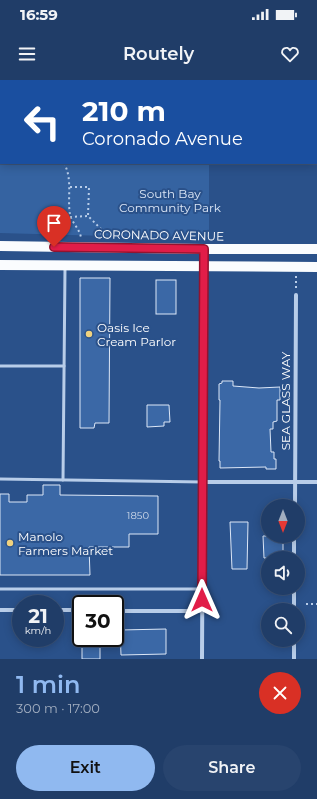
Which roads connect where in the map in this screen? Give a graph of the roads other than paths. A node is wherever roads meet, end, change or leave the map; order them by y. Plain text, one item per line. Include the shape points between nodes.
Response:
1 (0, 246) edge
2 (204, 249) junction
3 (317, 249) edge
4 (0, 265) edge
5 (65, 265) junction
6 (204, 266) junction
7 (317, 267) edge
8 (296, 295) dead end
9 (0, 366) edge
10 (64, 366) junction
11 (0, 479) edge
12 (63, 480) junction
13 (203, 482) junction
14 (295, 482) junction
15 (317, 482) edge
16 (294, 499) edge
17 (0, 589) edge
18 (202, 589) junction
19 (0, 610) edge
20 (12, 610) edge
21 (124, 611) edge
22 (202, 611) junction
23 (294, 647) edge
24 (202, 659) edge
25 (294, 659) edge

1 - 2 main road, CORONADO AVENUE
2 - 3 main road, CORONADO AVENUE
2 - 6 main road
4 - 5 main road
5 - 6 main road
5 - 10 lane
6 - 7 main road
6 - 13 street
8 - 14 street, SEA GLASS WAY
9 - 10 lane
10 - 12 lane
11 - 12 lane
12 - 13 lane
13 - 14 street
13 - 18 street
14 - 15 street
14 - 16 street, SEA GLASS WAY
17 - 18 lane
18 - 22 street
19 - 20 street
21 - 22 street
22 - 24 street
23 - 25 street

